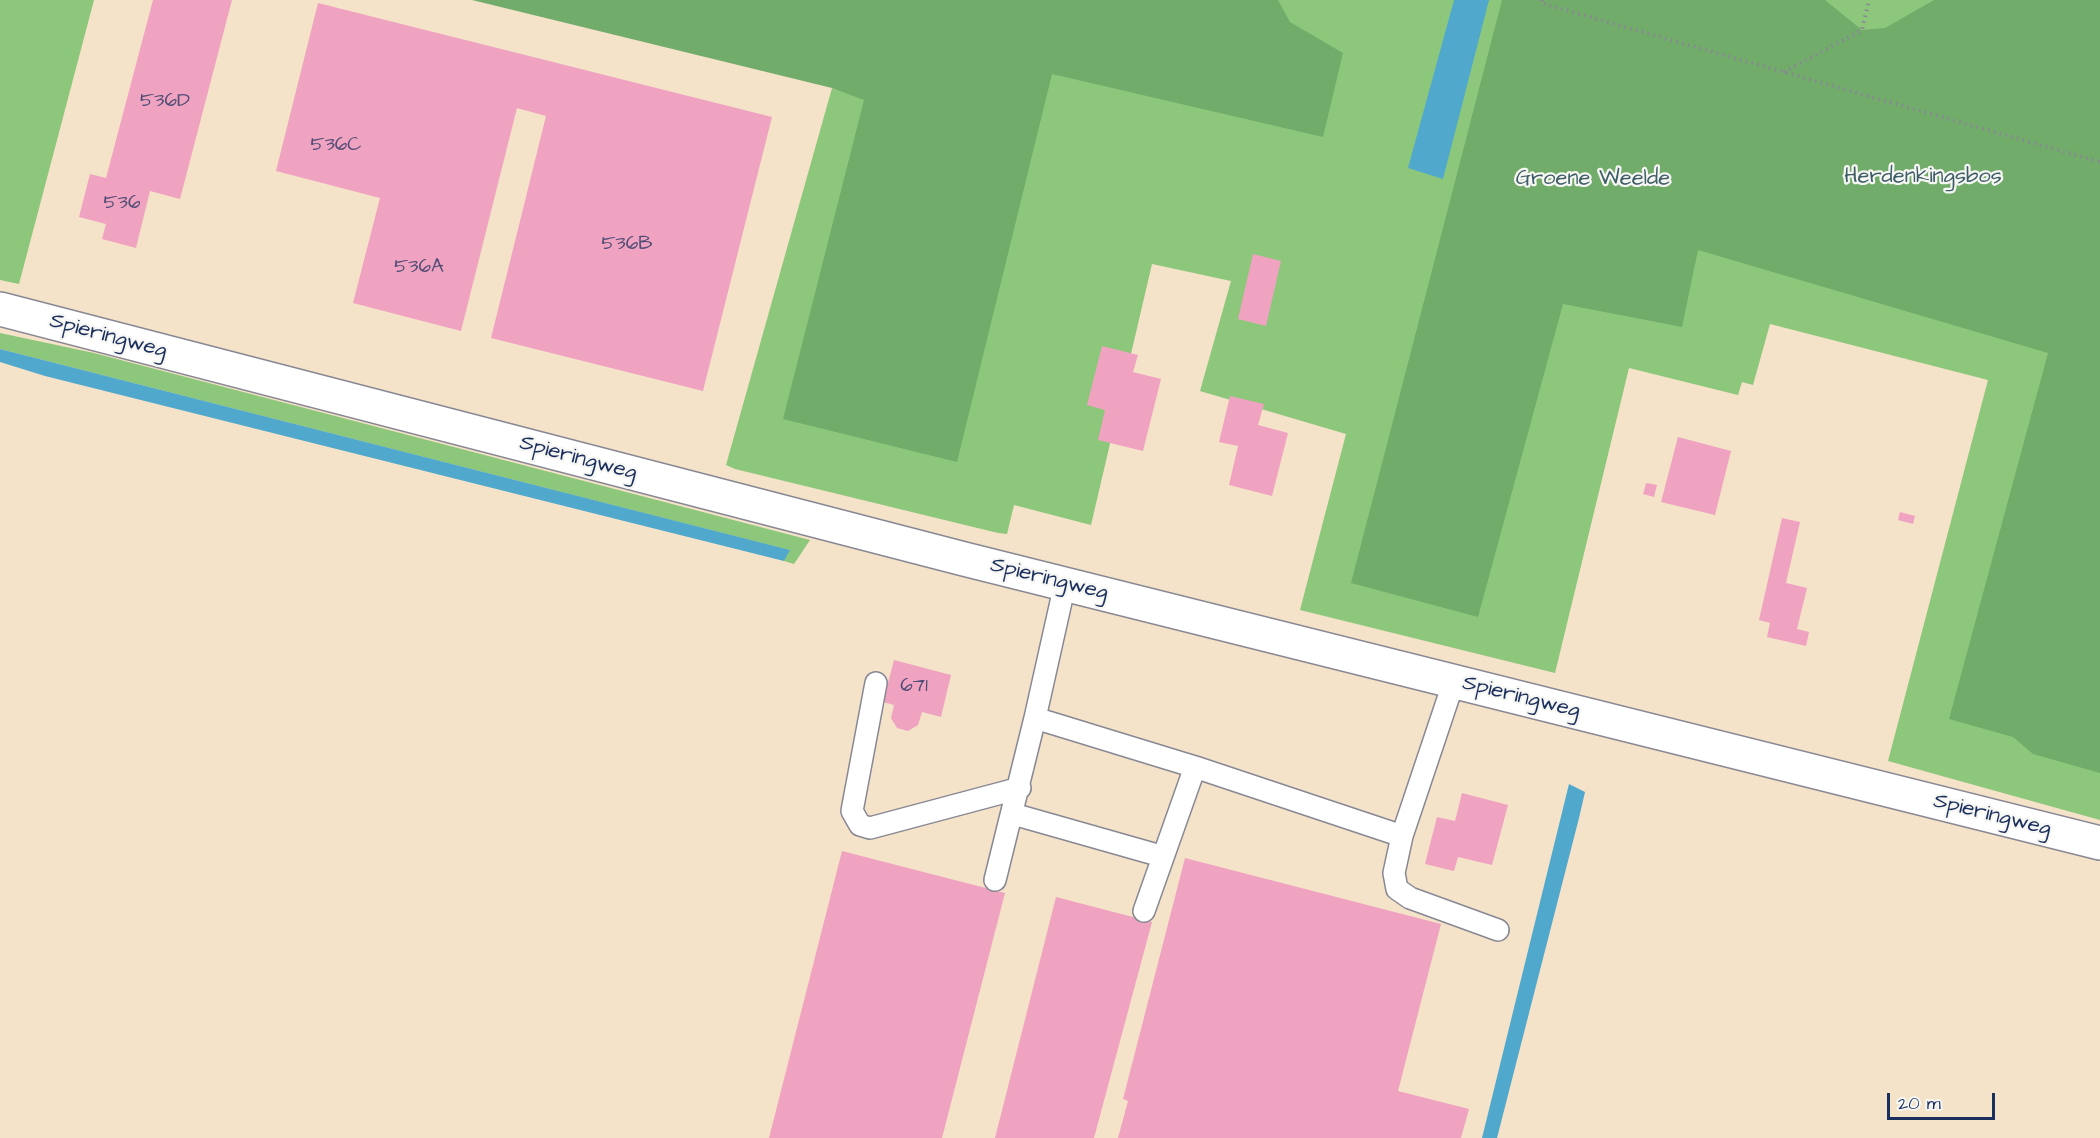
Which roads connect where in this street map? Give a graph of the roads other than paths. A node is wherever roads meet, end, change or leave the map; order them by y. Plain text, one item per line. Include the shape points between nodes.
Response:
1 (0, 309) edge
2 (1065, 584) junction
3 (1454, 681) junction
4 (876, 683) dead end
5 (1035, 718) junction
6 (1195, 767) junction
7 (1020, 788) junction
8 (1013, 814) junction
9 (1402, 836) junction
10 (2100, 843) edge
11 (1161, 856) junction
12 (995, 880) dead end
13 (1144, 911) dead end
14 (1498, 930) dead end

1 - 2 street, Spieringweg
2 - 3 street, Spieringweg
2 - 5 lane
3 - 9 lane
3 - 10 street, Spieringweg
4 - 7 lane via 852,811 860,825 870,828
5 - 6 lane
5 - 7 lane
6 - 9 lane
6 - 11 lane
7 - 8 lane
8 - 11 lane
8 - 12 lane
9 - 14 lane via 1394,873 1397,889 1410,898
11 - 13 lane

